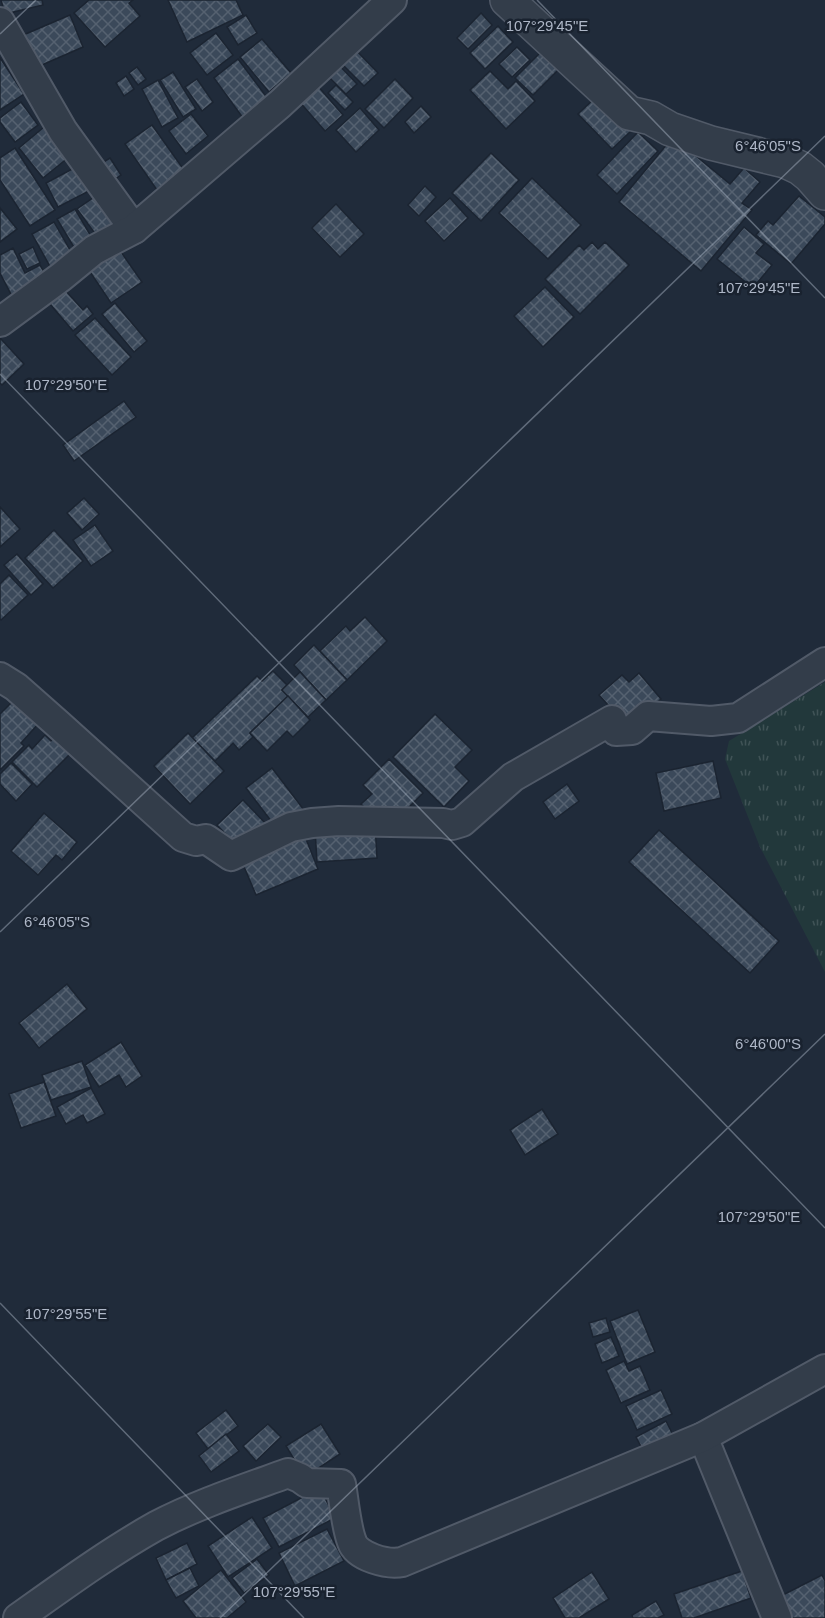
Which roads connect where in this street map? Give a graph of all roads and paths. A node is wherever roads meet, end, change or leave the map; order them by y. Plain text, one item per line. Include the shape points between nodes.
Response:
1 (392, 0) edge
2 (507, 0) edge
3 (0, 22) edge
4 (825, 193) edge
5 (134, 229) junction
6 (0, 322) edge
7 (825, 662) edge
8 (0, 677) edge
9 (825, 1369) edge
10 (703, 1437) junction
11 (18, 1618) edge
12 (777, 1618) edge

1 - 5 street via 280,104
2 - 4 street via 629,113 711,143 785,161 800,168
3 - 5 street via 63,131
5 - 6 street via 94,250
7 - 8 street via 738,718 711,721 648,716 632,730 616,731 612,720 513,777 457,824 312,823 291,827 231,856 206,839 183,837 16,687
9 - 10 street
10 - 11 street via 395,1564 376,1560 352,1544 341,1484 307,1483 288,1473 222,1496 157,1526
10 - 12 street

